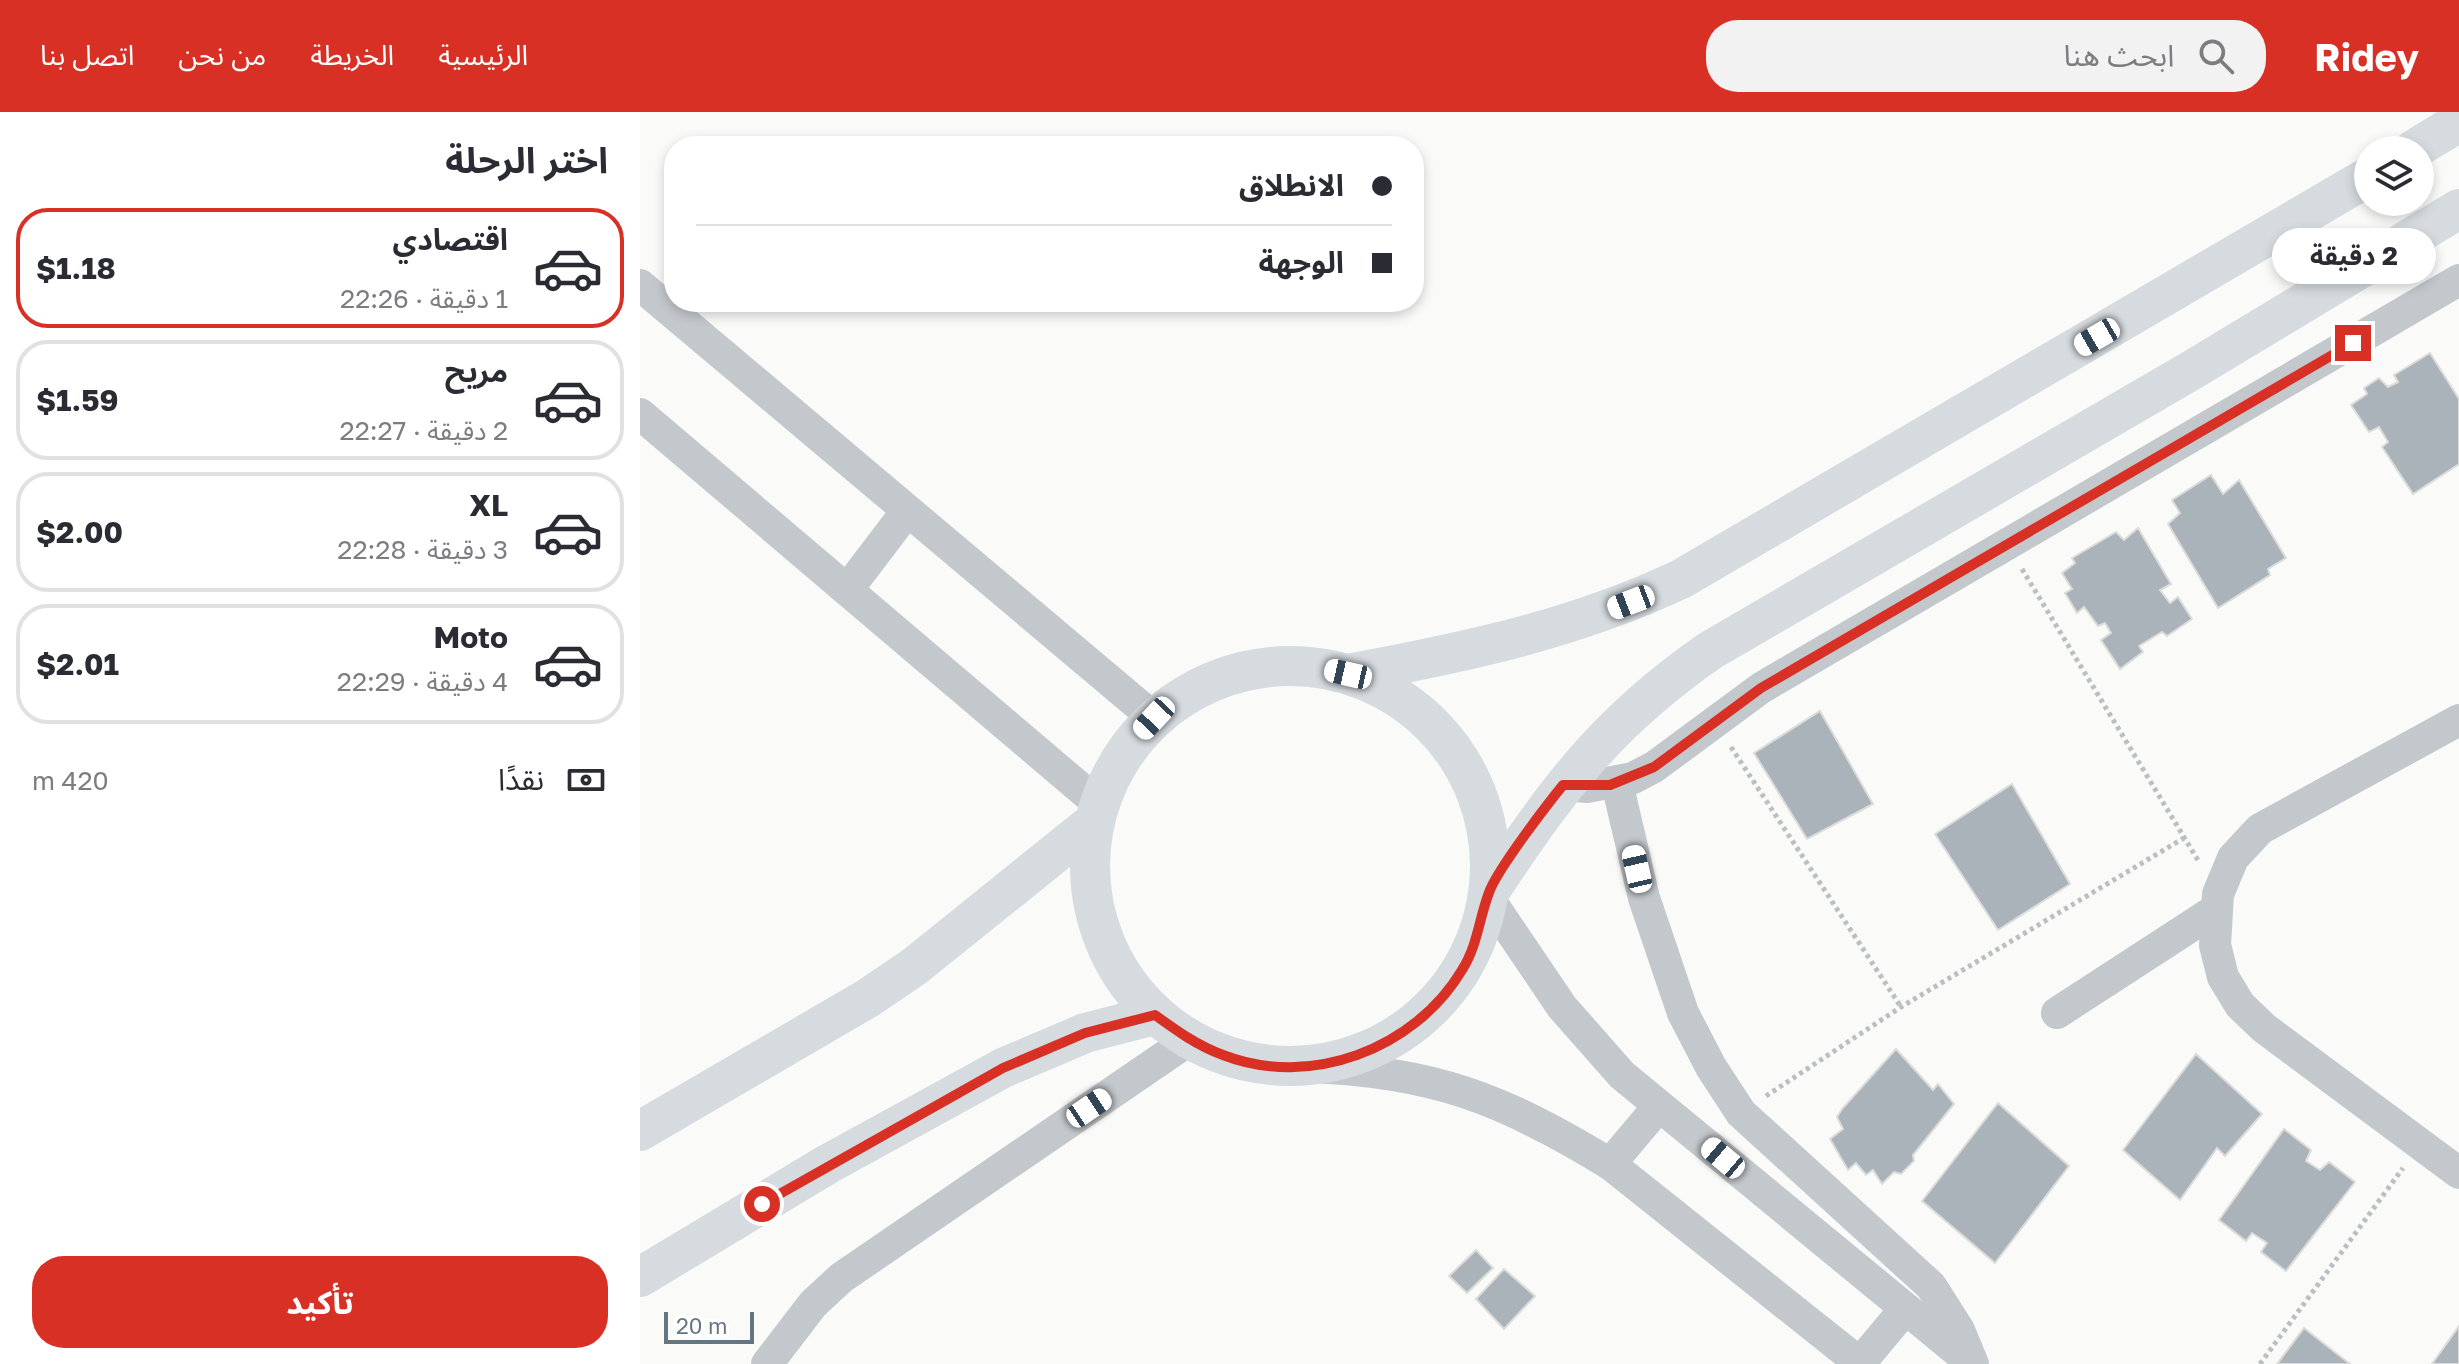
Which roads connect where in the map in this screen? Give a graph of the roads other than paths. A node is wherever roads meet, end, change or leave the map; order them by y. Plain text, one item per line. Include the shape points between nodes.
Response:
1 (2459, 122) edge
2 (2434, 137) edge
3 (2354, 185) edge
4 (2459, 209) edge
5 (2459, 280) edge
6 (640, 285) edge
7 (664, 305) edge
8 (672, 312) edge
9 (640, 414) edge
10 (907, 511) junction
11 (847, 590) junction
12 (1348, 674) junction
13 (1154, 718) junction
14 (2459, 720) edge
15 (1617, 783) junction
16 (1563, 785) junction
17 (1096, 813) junction
18 (1489, 895) junction
19 (2216, 902) junction
20 (2057, 1013) dead end
21 (1155, 1015) junction
22 (1189, 1040) junction
23 (1307, 1067) junction
24 (1659, 1106) junction
25 (640, 1131) edge
26 (1610, 1164) junction
27 (2459, 1173) edge
28 (640, 1277) edge
29 (1905, 1309) junction
30 (779, 1358) edge
31 (1861, 1364) edge
32 (1973, 1364) edge

1 - 2 main road
3 - 12 main road via 1681,579 1525,638
4 - 16 main road via 1711,650 1635,706
5 - 15 street via 1761,688 1654,767
6 - 7 street
8 - 10 street
9 - 11 street
10 - 11 street
10 - 13 street
11 - 17 street
12 - 13 main road via 1314,667 1245,670 1212,681
12 - 18 main road via 1385,689 1418,712 1446,740 1468,774 1491,851
13 - 17 main road via 1124,753
14 - 19 street via 2260,829 2233,858
15 - 16 street
15 - 32 street via 1644,898 1683,1013 1711,1067 1741,1113 1931,1286
16 - 18 main road
17 - 21 main road via 1089,858 1099,927 1125,979
17 - 25 main road via 915,966
18 - 23 main road via 1474,947 1440,1001 1380,1047
18 - 24 street via 1536,972 1590,1043
19 - 20 street
19 - 27 street via 2215,945 2223,977 2240,1005
21 - 22 main road
21 - 28 main road via 1085,1033 1003,1068 828,1164
22 - 23 main road via 1226,1057 1266,1066
22 - 30 street via 841,1278 813,1304
23 - 26 street via 1368,1069 1446,1085 1519,1113
24 - 26 street
24 - 29 street
26 - 31 street
29 - 31 street
29 - 32 street

